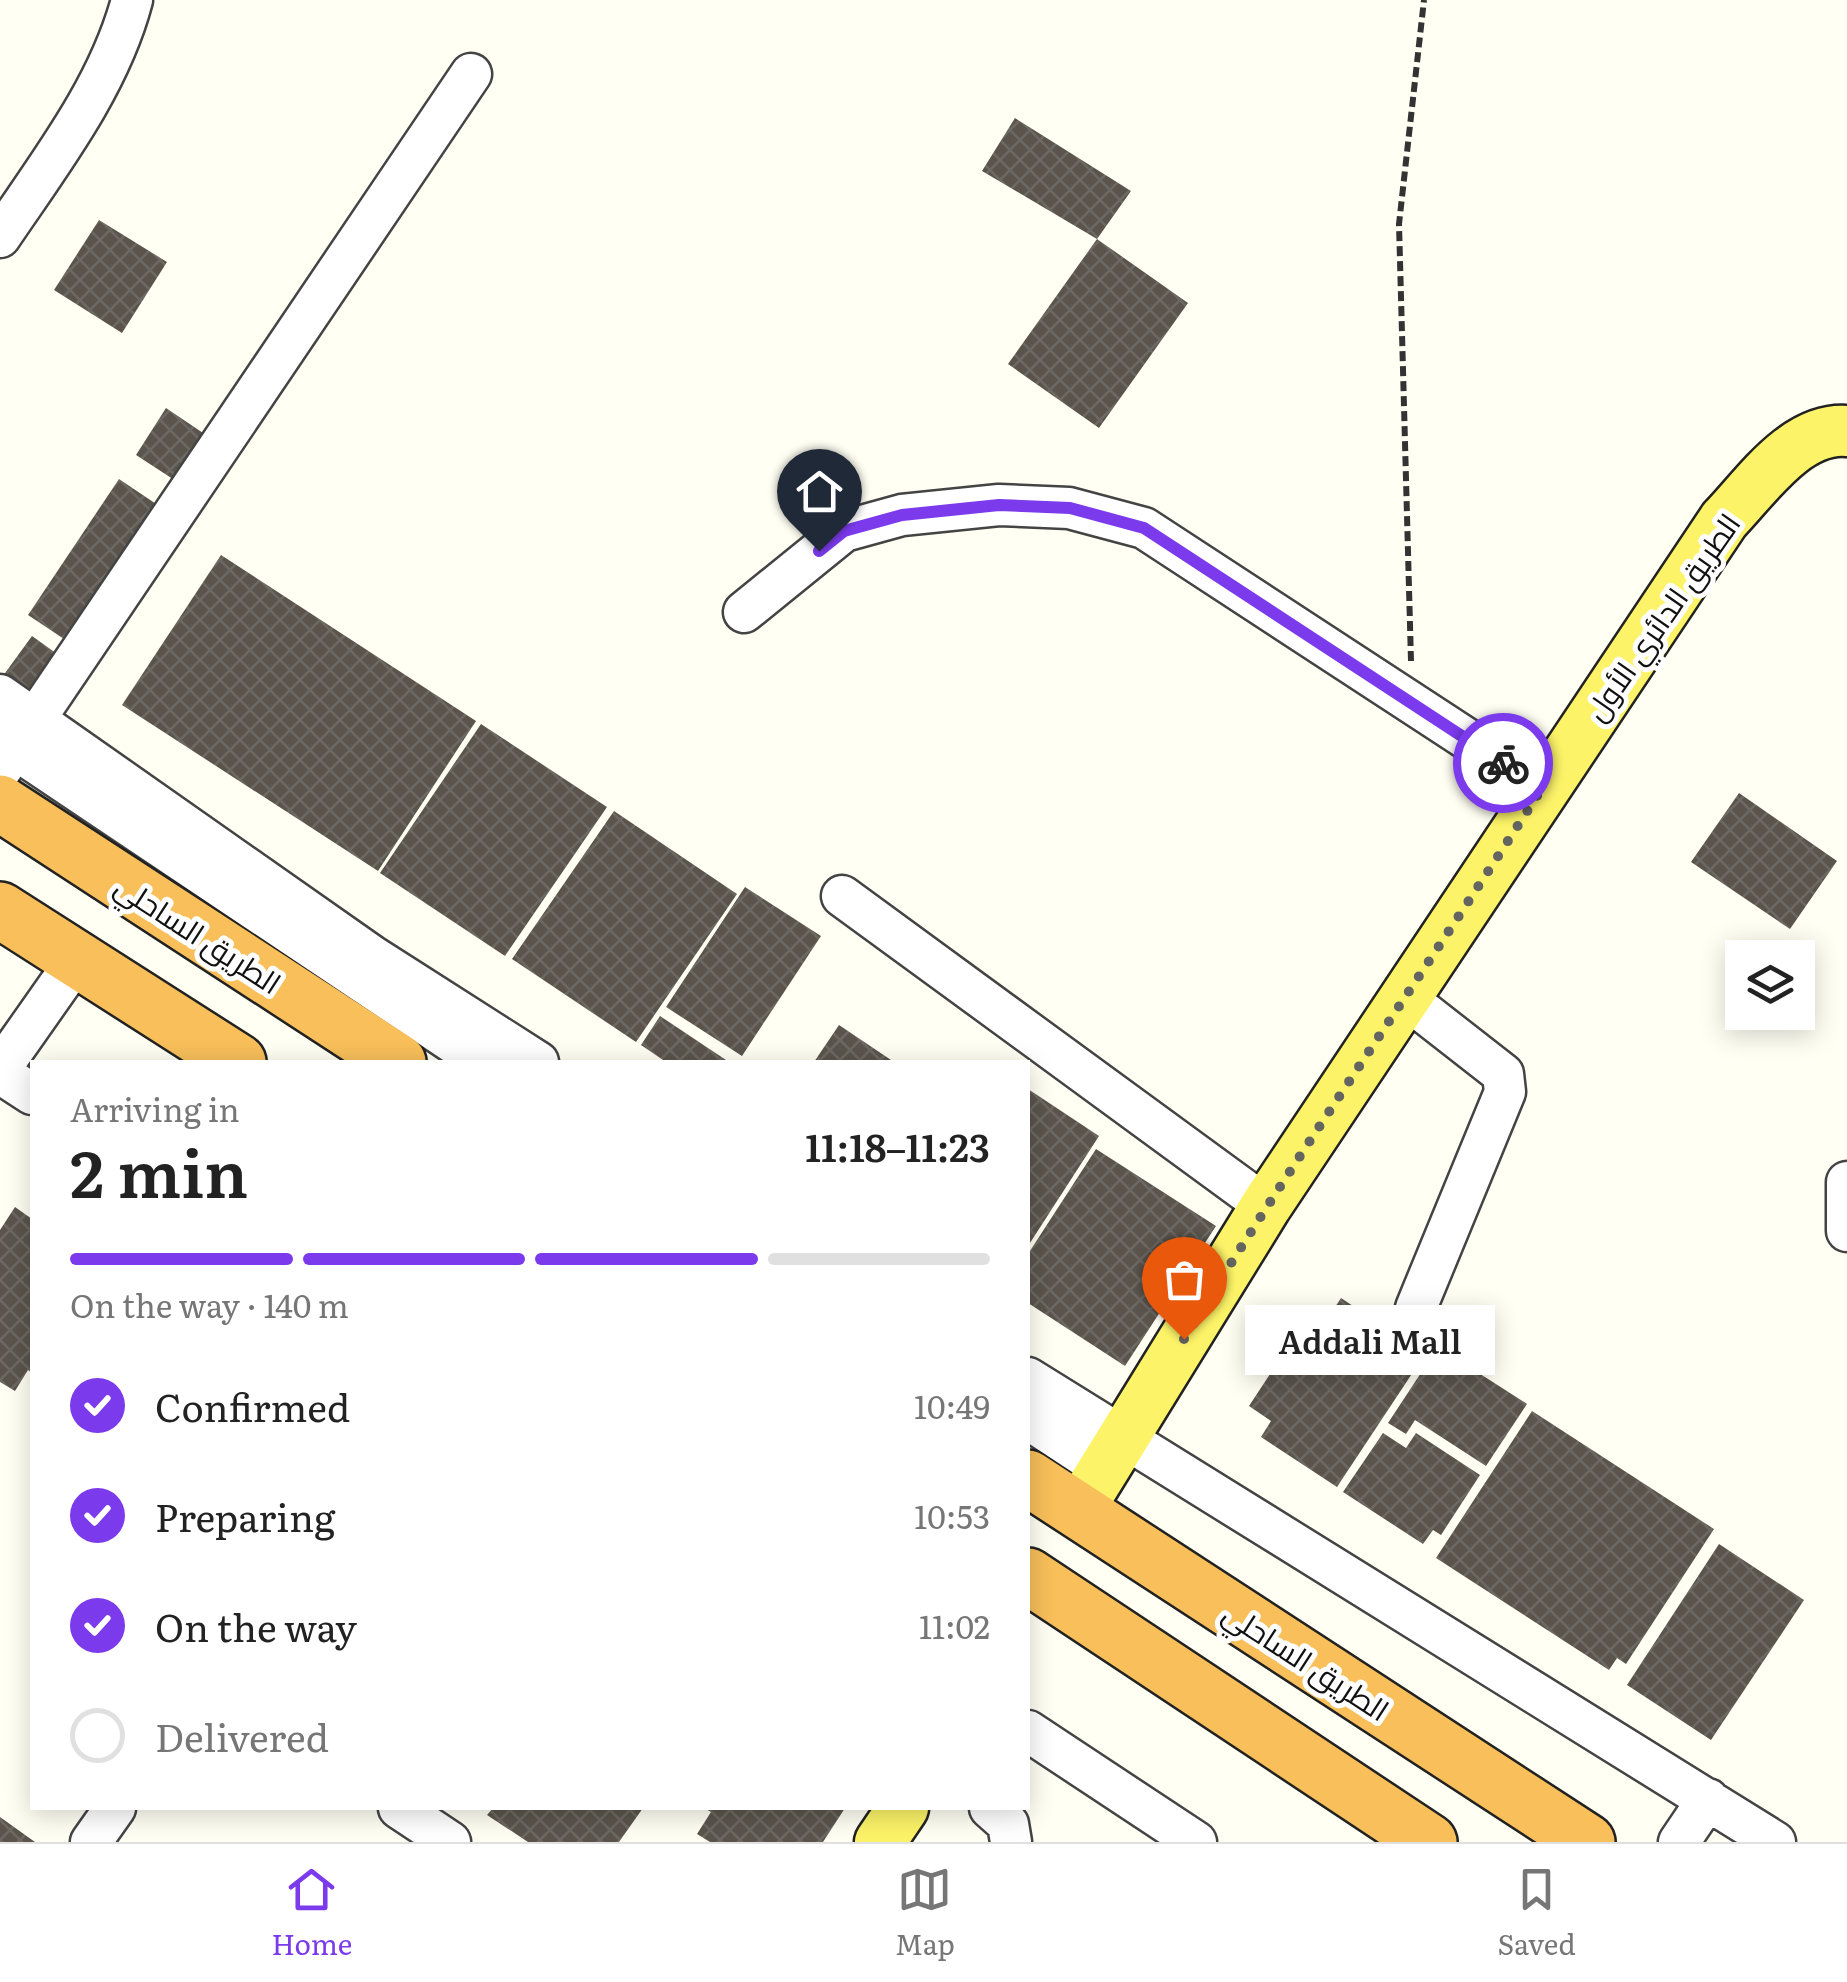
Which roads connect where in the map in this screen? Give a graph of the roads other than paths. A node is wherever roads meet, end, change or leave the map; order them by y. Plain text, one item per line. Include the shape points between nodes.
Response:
1 (132, 0) edge
2 (472, 74) dead end
3 (0, 237) edge
4 (1826, 437) edge
5 (1847, 470) edge
6 (744, 612) dead end
7 (0, 695) edge
8 (14, 745) edge
9 (1542, 788) junction
10 (0, 803) edge
11 (842, 896) dead end
12 (0, 910) edge
13 (78, 958) junction
14 (353, 985) junction
15 (1407, 1000) junction
16 (235, 1060) edge
17 (397, 1060) edge
18 (479, 1060) edge
19 (533, 1060) edge
20 (0, 1071) edge
21 (30, 1093) edge
22 (1847, 1182) edge
23 (1266, 1206) junction
24 (1847, 1230) edge
25 (1416, 1308) dead end
26 (1030, 1381) edge
27 (1030, 1421) edge
28 (1102, 1473) junction
29 (1030, 1478) edge
30 (1034, 1593) edge
31 (1030, 1732) edge
32 (1708, 1800) junction
33 (113, 1810) edge
34 (901, 1810) edge
35 (992, 1810) edge
36 (399, 1821) edge
37 (91, 1842) edge
38 (450, 1842) edge
39 (880, 1842) edge
40 (1011, 1842) edge
41 (1196, 1842) edge
42 (1429, 1842) edge
43 (1587, 1842) edge
44 (1679, 1842) edge
45 (1775, 1842) edge

1 - 3 street via 123,35 72,130
2 - 8 street
4 - 5 main road, الطريق الدائري الأول
4 - 9 main road, الطريق الدائري الأول via 1792,449 1724,520
6 - 9 street via 844,531 999,505 1070,508 1144,528
7 - 8 street
8 - 14 street
9 - 15 main road, الطريق الدائري الأول
10 - 14 highway, الطريق الساحلي
11 - 23 street
12 - 13 highway
13 - 16 highway
13 - 20 street
14 - 17 highway, الطريق الساحلي
14 - 18 street
14 - 19 street
15 - 23 main road, الطريق الدائري الأول
15 - 25 street via 1503,1074 1506,1092
20 - 21 street
22 - 24 street
23 - 28 main road, الطريق الدائري الأول
26 - 28 street
27 - 28 street
28 - 29 highway, الطريق الساحلي
28 - 32 street
28 - 43 highway, الطريق الساحلي
30 - 42 highway
31 - 41 street
32 - 44 street
32 - 45 street
33 - 37 street
34 - 39 main road
35 - 40 street via 1008,1824
36 - 38 street

